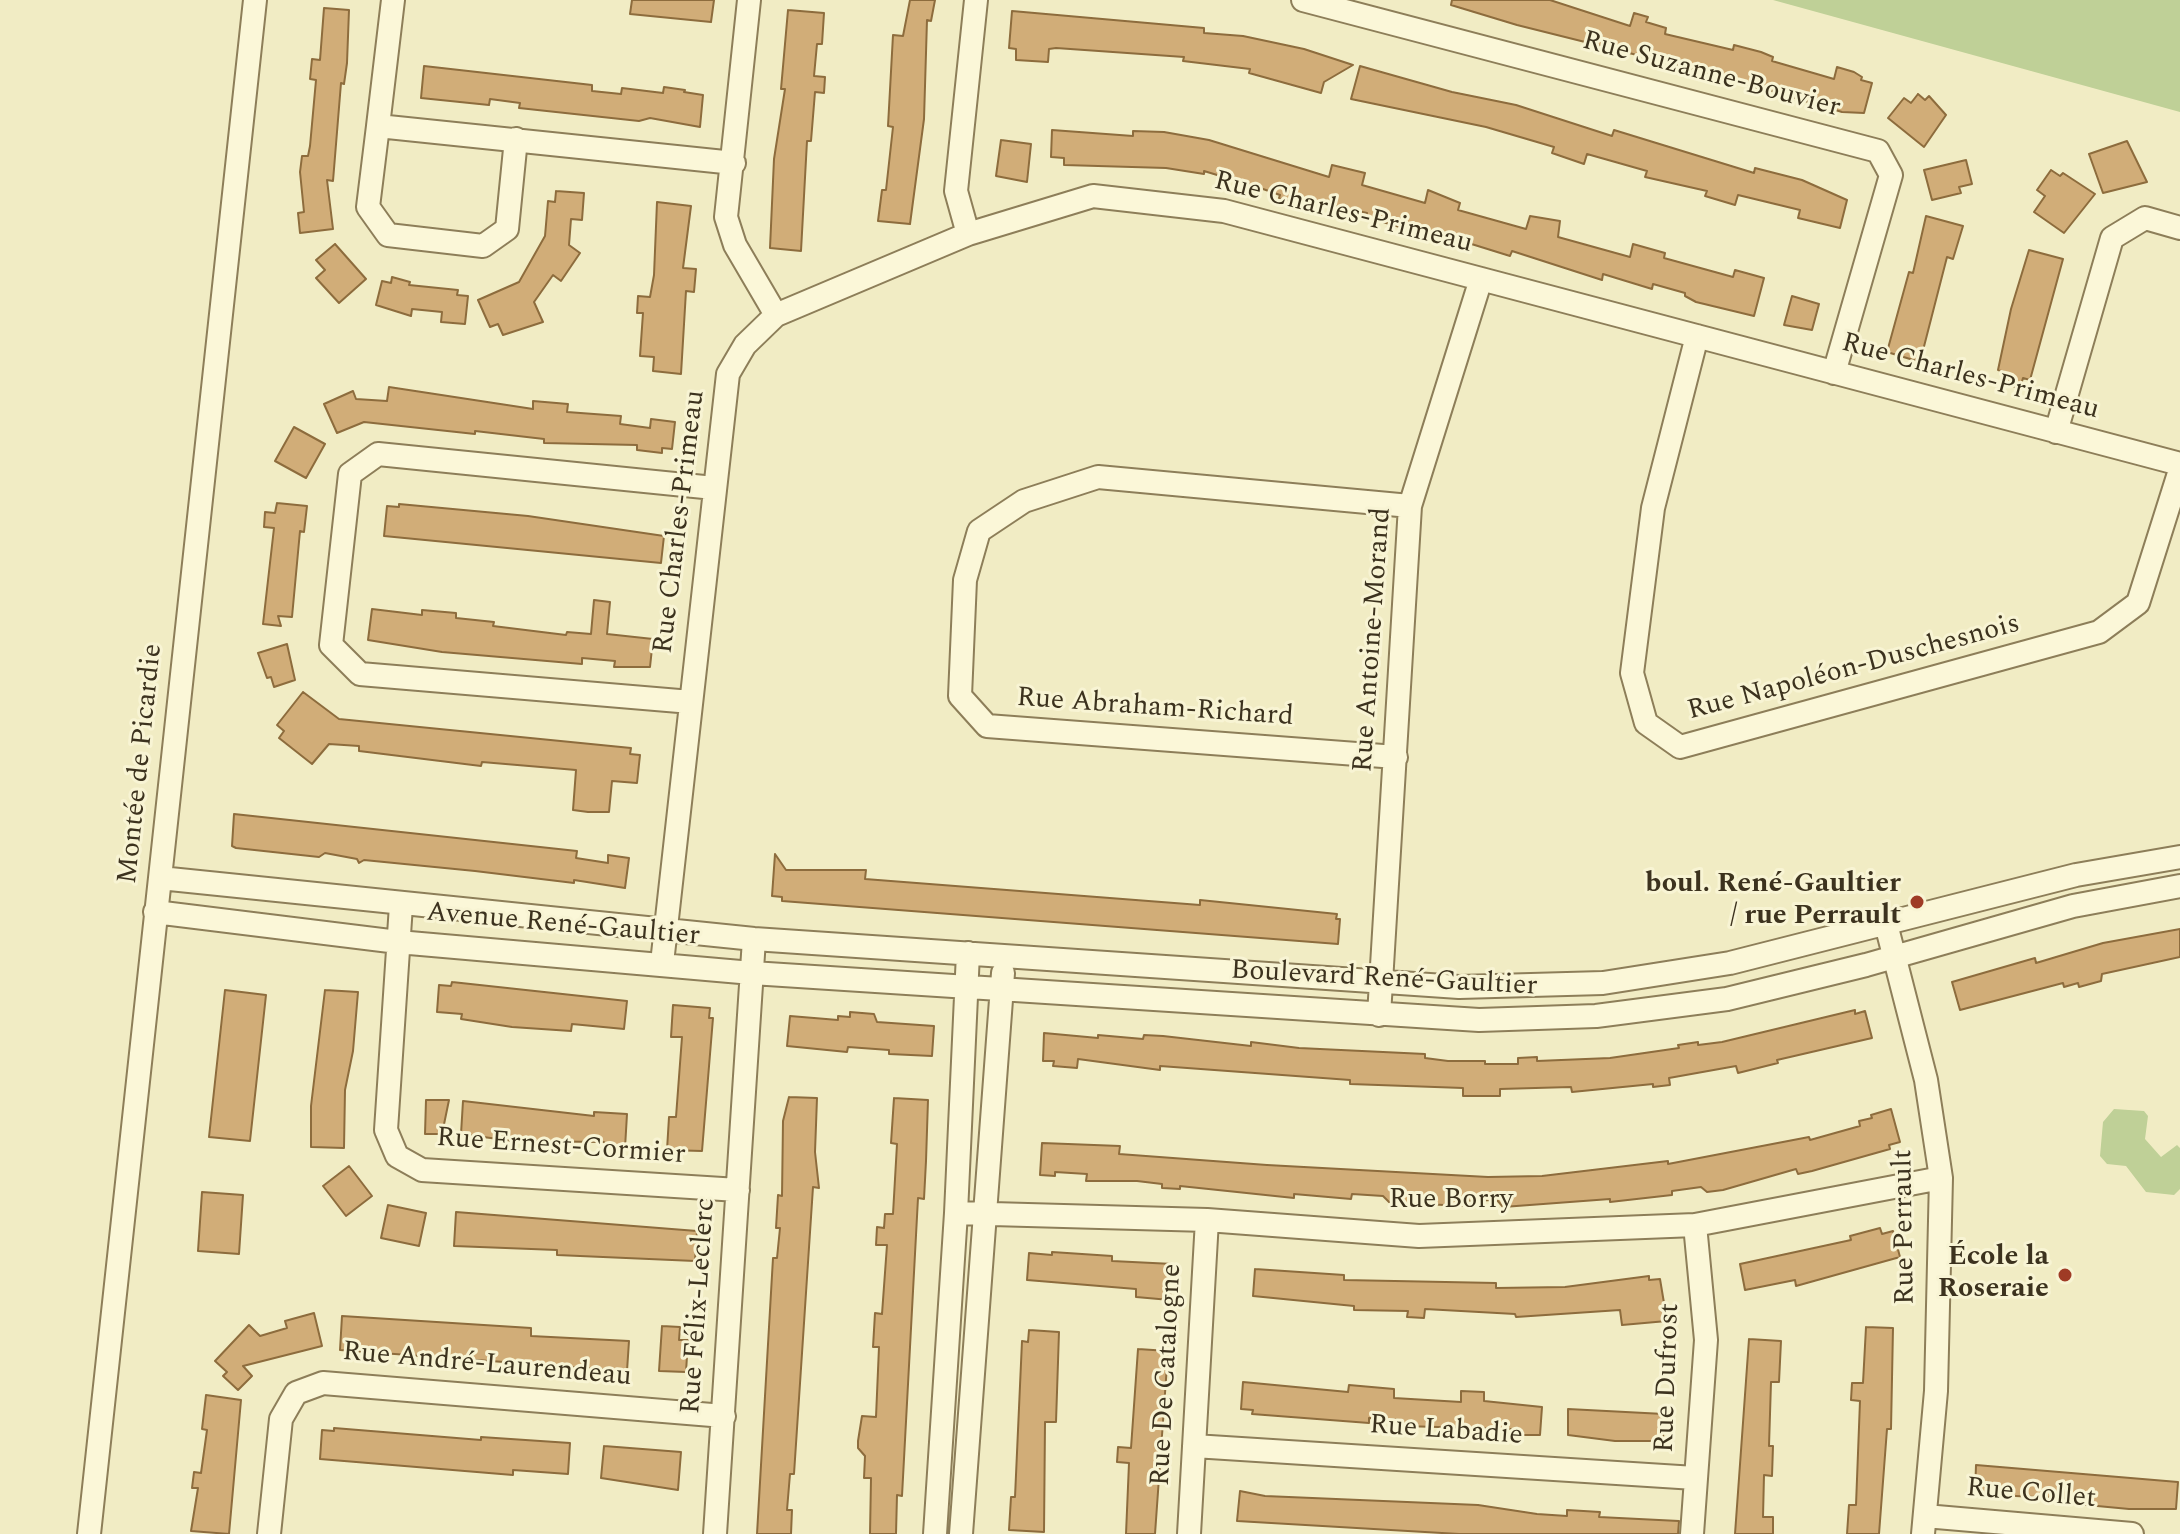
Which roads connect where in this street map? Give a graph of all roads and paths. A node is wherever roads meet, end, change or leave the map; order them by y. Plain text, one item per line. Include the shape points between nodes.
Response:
1 (255, 0) edge
2 (393, 0) edge
3 (749, 0) edge
4 (976, 0) edge
5 (1303, 0) edge
6 (378, 126) junction
7 (516, 139) junction
8 (734, 163) junction
9 (2180, 228) edge
10 (968, 234) junction
11 (1481, 279) junction
12 (776, 315) junction
13 (1697, 336) junction
14 (1834, 373) junction
15 (2056, 432) junction
16 (2180, 467) edge
17 (714, 488) junction
18 (1410, 506) junction
19 (691, 702) junction
20 (1396, 757) junction
21 (2180, 857) edge
22 (160, 878) junction
23 (2180, 886) edge
24 (401, 905) junction
25 (155, 912) junction
26 (1886, 924) junction
27 (665, 929) junction
28 (754, 939) junction
29 (398, 942) junction
30 (968, 953) junction
31 (1004, 957) junction
32 (1895, 957) junction
33 (662, 963) junction
34 (752, 973) junction
35 (1381, 983) junction
36 (966, 985) junction
37 (1002, 987) junction
38 (1379, 1015) junction
39 (1941, 1178) junction
40 (738, 1190) junction
41 (956, 1213) junction
42 (983, 1213) junction
43 (1207, 1220) junction
44 (1695, 1225) junction
45 (724, 1416) junction
46 (1194, 1446) junction
47 (1695, 1478) junction
48 (1924, 1525) edge
49 (89, 1534) edge
50 (269, 1534) edge
51 (715, 1534) edge
52 (935, 1534) edge
53 (961, 1534) edge
54 (1189, 1534) edge
55 (1692, 1534) edge
56 (2132, 1534) edge

1 - 22 street, Montée de Picardie
2 - 6 street
3 - 8 street
4 - 10 street via 956,191
5 - 14 street, Rue Suzanne-Bouvier via 1878,151 1891,175
6 - 7 street
6 - 7 street via 368,207 388,235 483,246 507,229
7 - 8 street
8 - 12 street via 726,217 735,245
9 - 15 street via 2145,218 2112,238
10 - 11 street, Rue Charles-Primeau via 1093,196 1224,211
10 - 12 street, Rue Charles-Primeau
11 - 13 street, Rue Charles-Primeau
11 - 18 street, Rue Antoine-Morand
12 - 17 street, Rue Charles-Primeau via 745,345 728,374
13 - 14 street, Rue Charles-Primeau
13 - 16 street, Rue Napoléon-Duschesnois via 1653,508 1632,673 1646,723 1680,747 2099,632 2138,603
14 - 15 street, Rue Charles-Primeau
15 - 16 street, Rue Charles-Primeau
17 - 19 street, Rue Charles-Primeau
17 - 19 street via 378,454 350,474 331,645 360,674
18 - 20 street, Rue Antoine-Morand
18 - 20 street, Rue Abraham-Richard via 1098,477 1024,501 979,531 965,580 960,696 987,726
19 - 27 street, Rue Charles-Primeau
20 - 35 street, Rue Antoine-Morand
21 - 26 street, Boulevard René-Gaultier via 2076,875
22 - 24 street, Avenue René-Gaultier
22 - 25 street, Montée de Picardie
23 - 32 street, Boulevard René-Gaultier via 2073,906
24 - 27 street, Avenue René-Gaultier
24 - 29 street, Rue Ernest-Cormier
25 - 29 street, Avenue René-Gaultier
25 - 49 street, Montée de Picardie
26 - 32 street, Rue Perrault
26 - 35 street, Boulevard René-Gaultier via 1730,963 1603,983
27 - 28 street, Avenue René-Gaultier
27 - 33 street, Rue Charles-Primeau
28 - 30 street, Avenue René-Gaultier
28 - 34 street, Rue Félix-Leclerc
29 - 33 street, Avenue René-Gaultier
29 - 40 street, Rue Ernest-Cormier via 386,1130 397,1156 422,1170
30 - 31 street, Boulevard René-Gaultier
30 - 36 street
31 - 35 street, Boulevard René-Gaultier
31 - 37 street
32 - 38 street, Boulevard René-Gaultier via 1727,999 1596,1016 1479,1020
32 - 39 street, Rue Perrault via 1926,1080
33 - 34 street, Avenue René-Gaultier
34 - 36 street, Avenue René-Gaultier
34 - 40 street, Rue Félix-Leclerc
35 - 38 street, Rue Antoine-Morand
36 - 37 street, Boulevard René-Gaultier
36 - 41 street
37 - 38 street, Boulevard René-Gaultier
37 - 42 street
39 - 44 street, Rue Borry
39 - 48 street, Rue Perrault via 1936,1391
40 - 45 street, Rue Félix-Leclerc
41 - 42 street, Rue Borry
41 - 52 street
42 - 43 street, Rue Borry
42 - 53 street
43 - 44 street, Rue Borry via 1419,1236
43 - 46 street, Rue De Catalogne
44 - 47 street, Rue Dufrost via 1706,1340
45 - 50 street, Rue André-Laurendeau via 323,1383 296,1393 281,1419
45 - 51 street, Rue Félix-Leclerc
46 - 47 street, Rue Labadie
46 - 54 street, Rue De Catalogne
47 - 55 street, Rue Dufrost
48 - 56 street, Rue Collet

